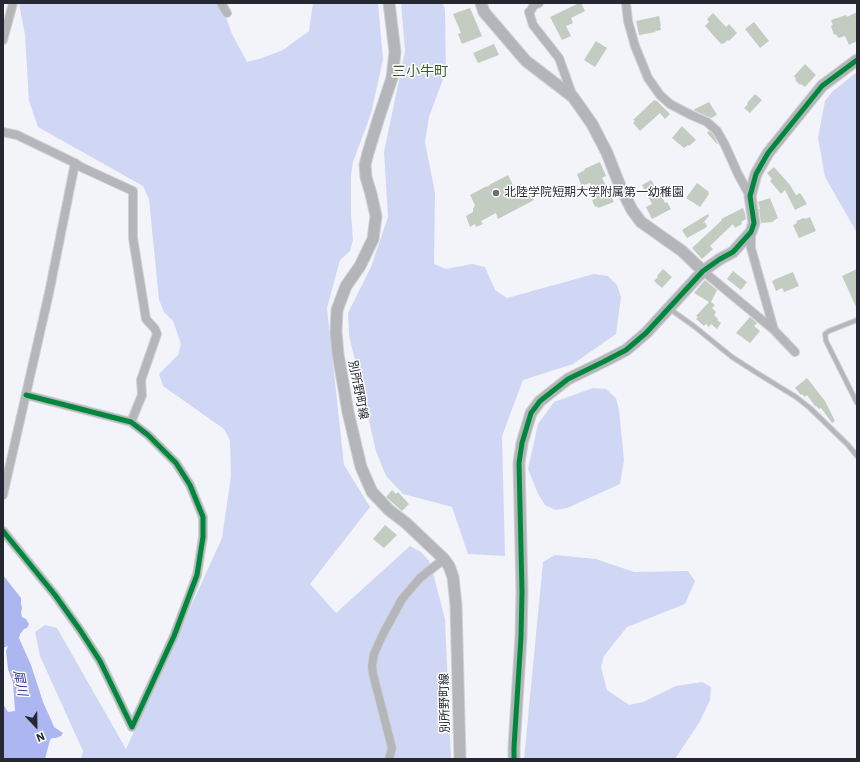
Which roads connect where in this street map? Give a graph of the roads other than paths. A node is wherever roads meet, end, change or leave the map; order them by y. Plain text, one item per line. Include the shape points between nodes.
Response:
1 (13, 3) edge
2 (221, 3) edge
3 (389, 3) edge
4 (481, 3) edge
5 (539, 3) edge
6 (626, 3) edge
7 (227, 13) dead end
8 (3, 40) edge
9 (857, 60) edge
10 (573, 97) junction
11 (3, 132) edge
12 (75, 163) junction
13 (750, 196) junction
14 (751, 232) junction
15 (703, 271) junction
16 (669, 308) junction
17 (857, 320) edge
18 (774, 330) junction
19 (795, 352) dead end
20 (26, 395) junction
21 (857, 404) edge
22 (131, 422) junction
23 (857, 456) edge
24 (3, 495) edge
25 (3, 531) edge
26 (444, 559) junction
27 (389, 759) edge
28 (460, 759) edge
29 (514, 759) edge

1 - 8 street
2 - 7 street
3 - 26 street, 別所野町線 via 395,52 392,78 365,165 376,216 373,239 360,266 346,286 337,310 338,354 361,468 372,492
4 - 10 street via 484,12 526,61
5 - 10 street via 528,12 533,25 559,58
6 - 13 street via 635,46 648,78 670,104 707,122 717,131
9 - 13 street via 822,86 768,153 756,174
10 - 15 street via 592,124 632,210 641,222 682,251
11 - 12 street via 17,135
12 - 20 street
12 - 22 street via 133,191 133,238 146,319 157,334 141,380 142,395
13 - 14 street via 754,223
14 - 15 street via 733,252
14 - 18 street via 751,248
15 - 16 street
15 - 18 street
16 - 23 lane via 732,357 796,396
16 - 29 street via 626,350 568,379 540,400 531,413 519,463 522,592
17 - 21 lane via 825,334 826,341
18 - 19 street
20 - 22 street
20 - 24 street
22 - 25 street via 176,463 190,485 203,517 203,537 197,575 174,636 132,727 100,661 80,630
26 - 27 street via 420,578 402,598 374,654 373,674 392,748
26 - 28 street, 別所野町線 via 453,577 456,605

